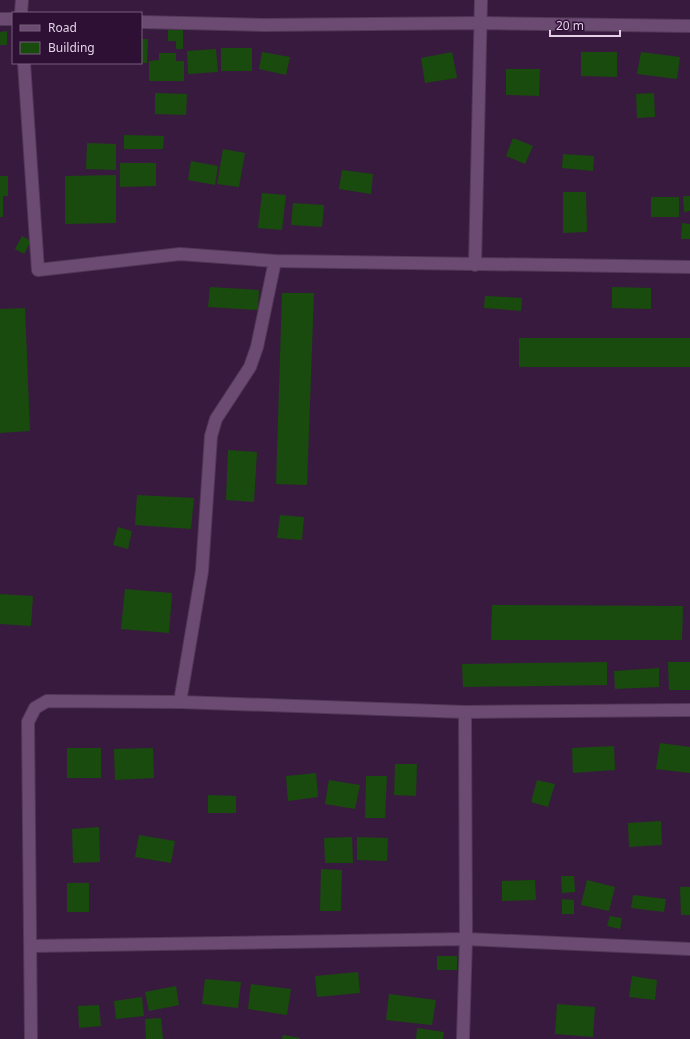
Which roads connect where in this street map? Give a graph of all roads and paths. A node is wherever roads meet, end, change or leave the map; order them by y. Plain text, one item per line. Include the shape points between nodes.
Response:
1 (22, 0) edge
2 (481, 0) edge
3 (21, 12) edge
4 (12, 18) edge
5 (0, 19) edge
6 (142, 22) edge
7 (481, 24) junction
8 (690, 26) edge
9 (24, 64) edge
10 (275, 261) junction
11 (475, 265) junction
12 (690, 268) edge
13 (180, 702) junction
14 (690, 710) edge
15 (465, 712) junction
16 (466, 939) junction
17 (30, 946) junction
18 (690, 949) edge
19 (31, 1039) edge
20 (463, 1039) edge

1 - 3 street
2 - 7 street
4 - 5 street
6 - 7 street via 263,25
7 - 8 street
7 - 11 street
9 - 10 street via 38,270 180,254
10 - 11 street
10 - 13 street via 253,360 216,419 211,436 202,571
11 - 12 street
13 - 15 street
13 - 17 street via 47,701 35,708 28,722
14 - 15 street
15 - 16 street
16 - 17 street
16 - 18 street
16 - 20 street
17 - 19 street

